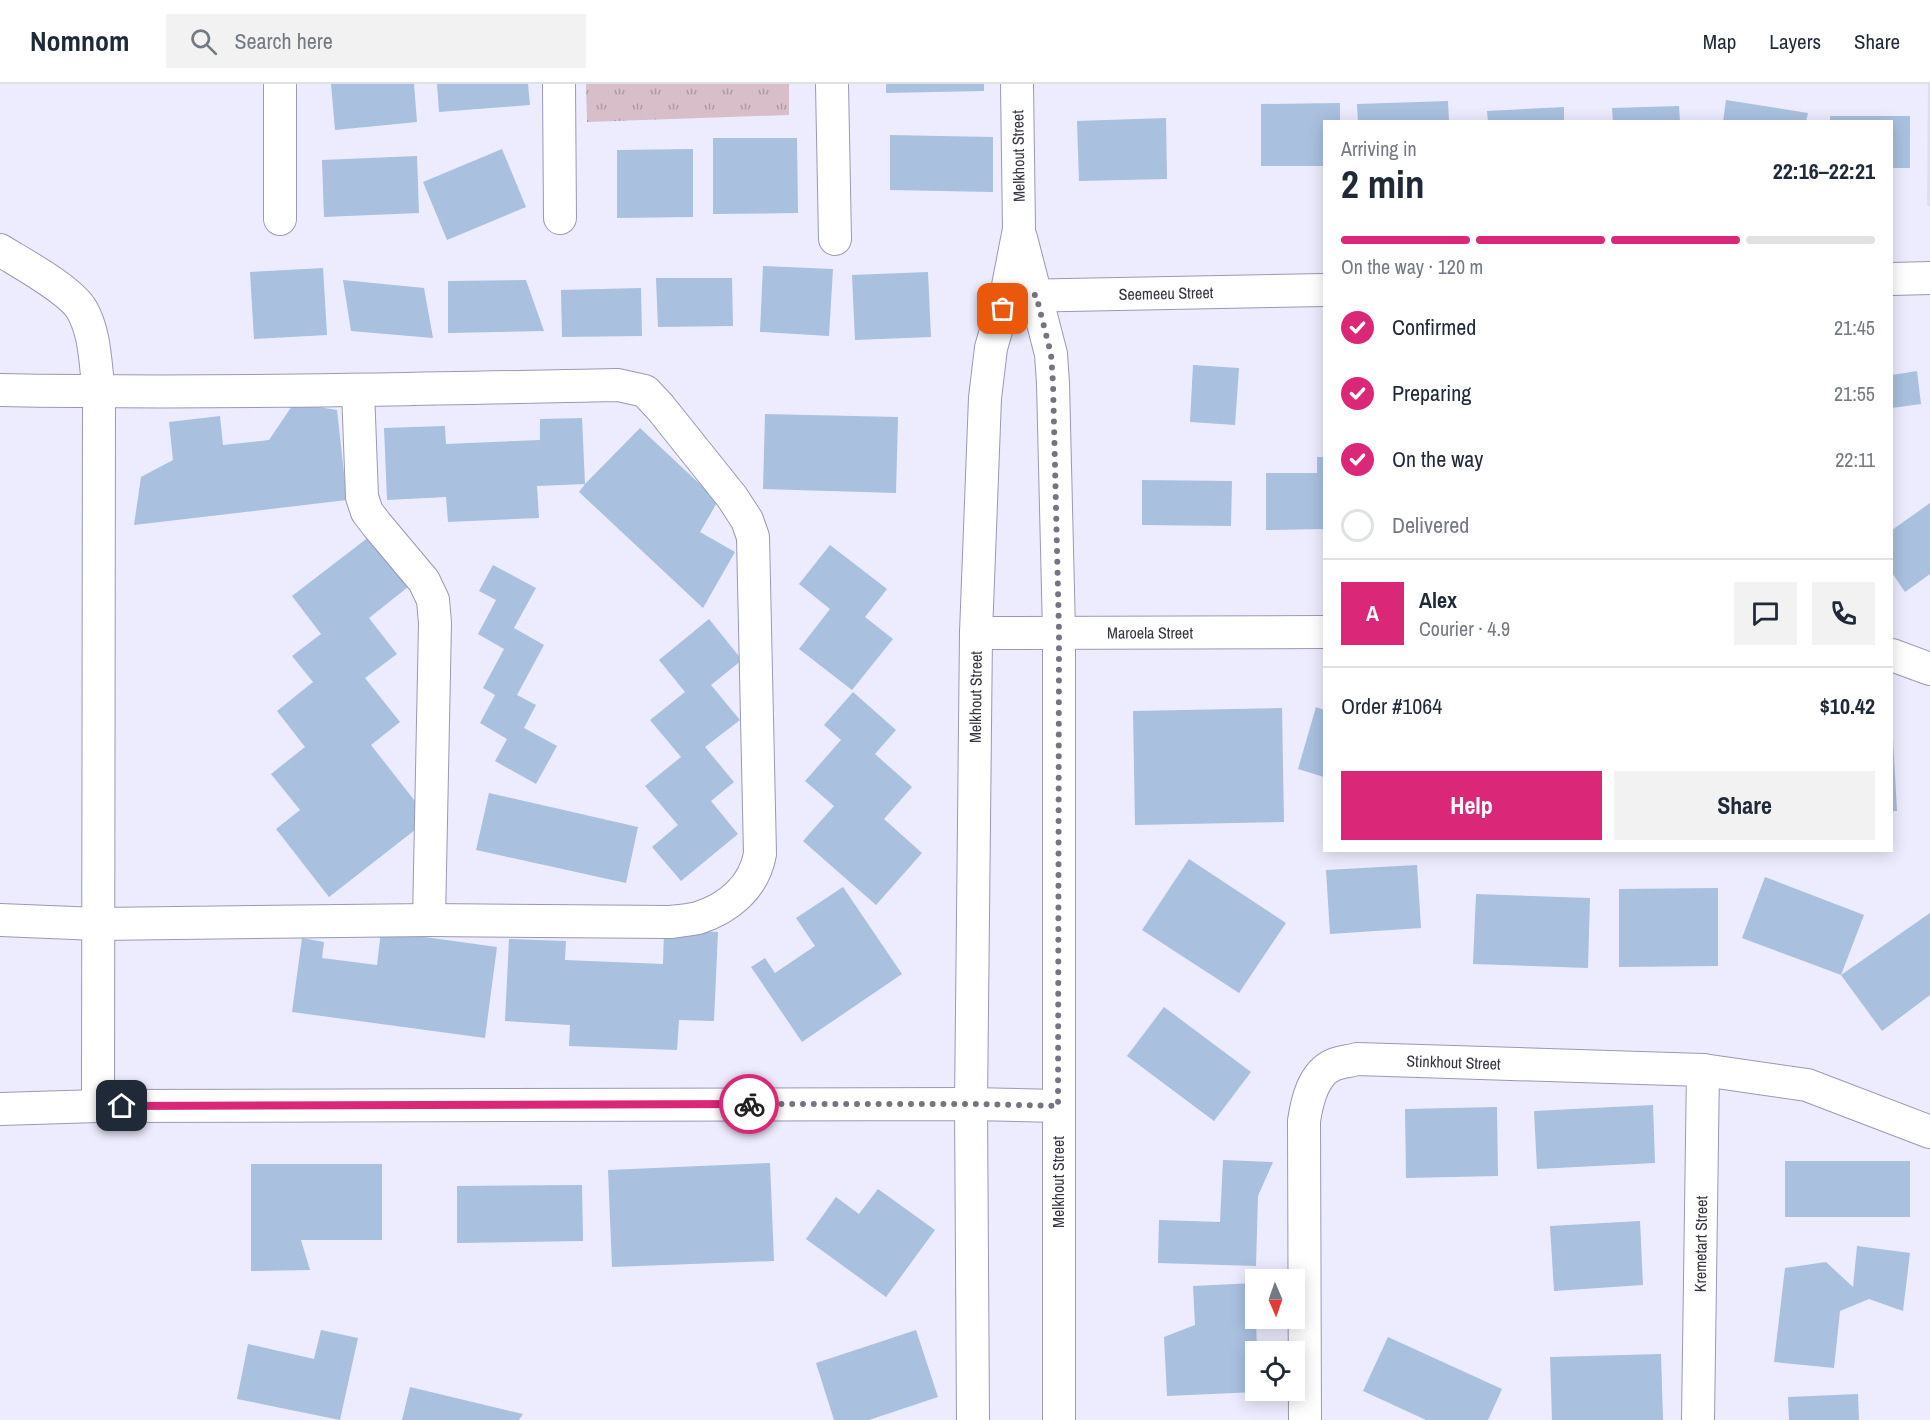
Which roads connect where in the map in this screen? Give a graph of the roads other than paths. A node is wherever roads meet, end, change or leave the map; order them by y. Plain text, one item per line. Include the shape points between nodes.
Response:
1 (280, 84) edge
2 (559, 84) edge
3 (832, 84) edge
4 (1017, 84) edge
5 (560, 218) dead end
6 (280, 219) dead end
7 (835, 239) dead end
8 (0, 250) edge
9 (1930, 278) edge
10 (1893, 279) edge
11 (1323, 290) edge
12 (1021, 296) junction
13 (0, 390) edge
14 (358, 390) junction
15 (99, 392) junction
16 (1059, 632) junction
17 (1323, 632) edge
18 (976, 633) junction
19 (1893, 656) edge
20 (1930, 669) edge
21 (0, 920) edge
22 (429, 920) junction
23 (98, 924) junction
24 (1703, 1070) junction
25 (971, 1104) junction
26 (98, 1106) junction
27 (1058, 1106) junction
28 (0, 1109) edge
29 (1930, 1132) edge
30 (973, 1420) edge
31 (1059, 1420) edge
32 (1305, 1420) edge
33 (1698, 1420) edge

1 - 6 street
2 - 5 street
3 - 7 street
4 - 12 street, Melkhout Street
8 - 15 street via 82,309 92,334
9 - 10 street
11 - 12 street, Seemeeu Street
12 - 16 street, Melkhout Street via 1051,354
12 - 18 street, Melkhout Street via 991,348 985,398
13 - 15 street
14 - 15 street
14 - 22 street via 362,497 367,512 424,580 433,600
14 - 22 street via 618,385 645,391 732,497 753,537 760,854 757,869 739,895 697,918 670,922
15 - 23 street
16 - 17 street, Maroela Street
16 - 18 street, Maroela Street
16 - 27 street, Melkhout Street
18 - 25 street, Melkhout Street
19 - 20 street
21 - 23 street
22 - 23 street
23 - 26 street
24 - 29 street, Stinkhout Street via 1807,1085
24 - 32 street, Stinkhout Street via 1358,1059 1332,1066 1320,1076 1307,1102 1304,1120
24 - 33 street, Kremetart Street
25 - 26 street
25 - 27 street
25 - 30 street, Melkhout Street
26 - 28 street
27 - 31 street, Melkhout Street

